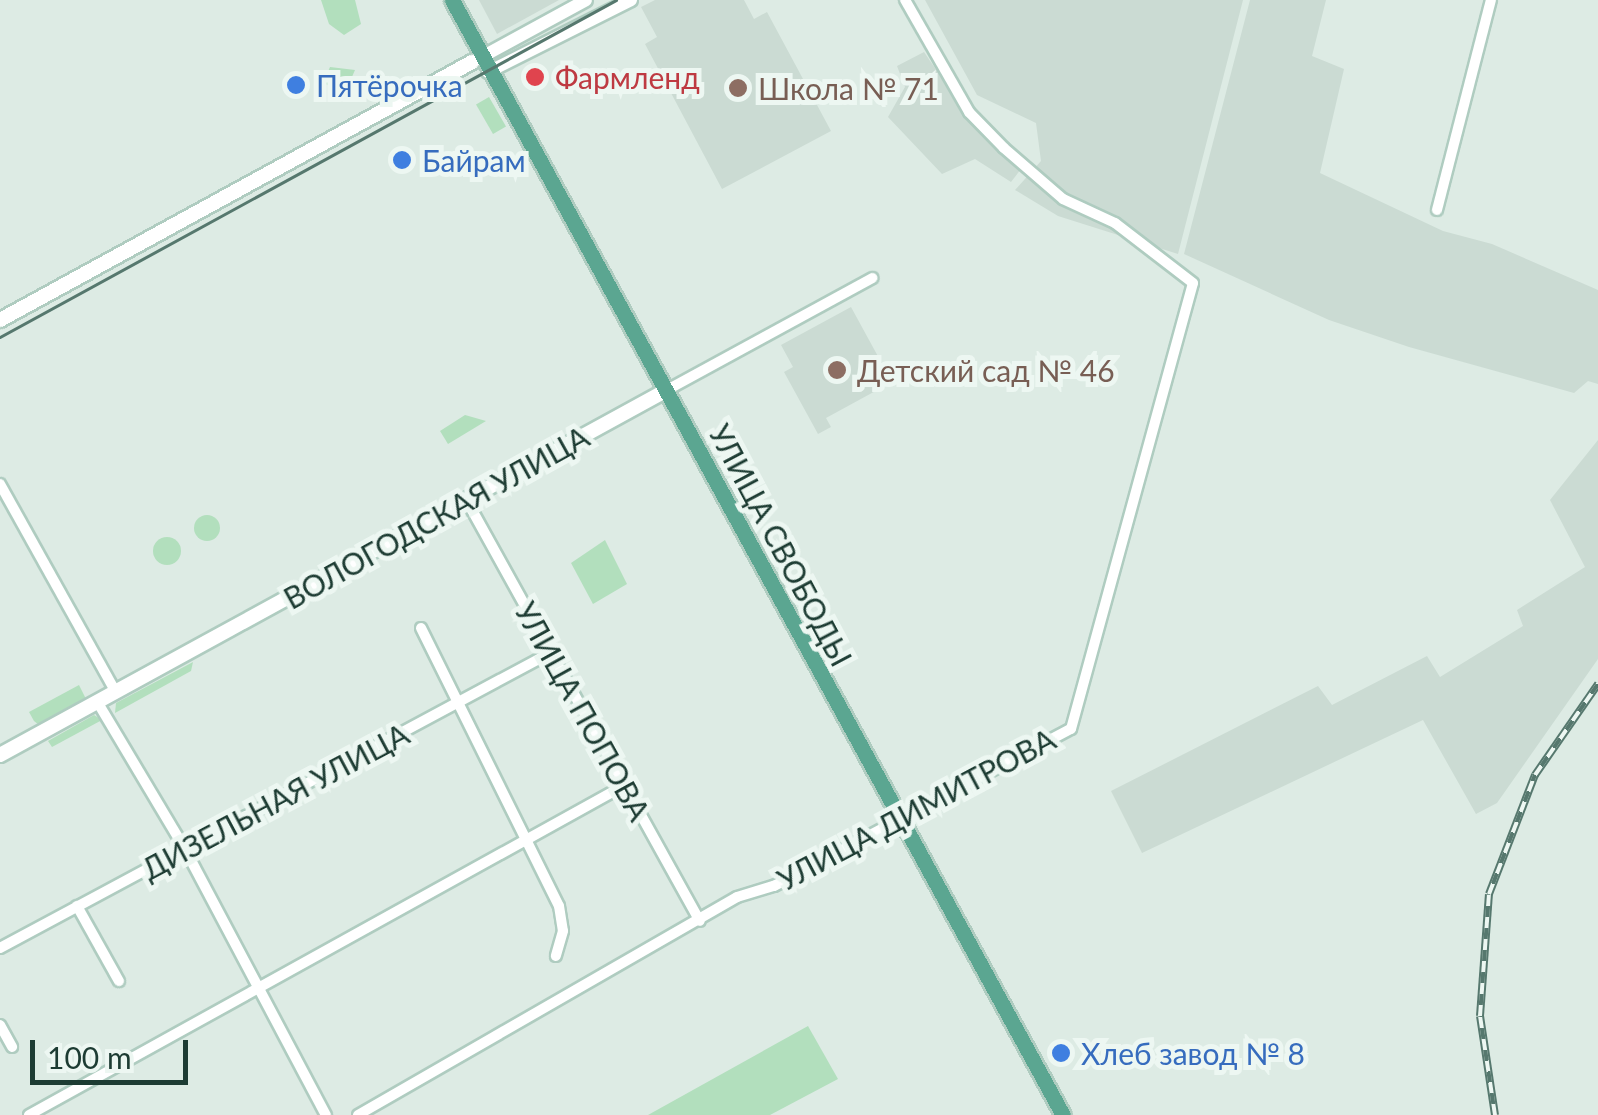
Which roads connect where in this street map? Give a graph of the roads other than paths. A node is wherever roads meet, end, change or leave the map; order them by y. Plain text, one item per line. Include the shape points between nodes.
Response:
1 (452, 0) edge
2 (586, 0) edge
3 (631, 0) edge
4 (905, 0) edge
5 (1491, 0) edge
6 (478, 59) junction
7 (493, 74) junction
8 (1438, 210) dead end
9 (872, 278) dead end
10 (0, 320) edge
11 (666, 390) junction
12 (0, 484) edge
13 (467, 501) junction
14 (421, 628) dead end
15 (550, 654) junction
16 (116, 692) junction
17 (460, 702) junction
18 (98, 703) junction
19 (0, 755) edge
20 (625, 786) junction
21 (898, 816) junction
22 (524, 840) junction
23 (185, 849) junction
24 (78, 906) junction
25 (700, 922) junction
26 (0, 948) edge
27 (556, 956) dead end
28 (120, 981) dead end
29 (258, 986) junction
30 (0, 1024) edge
31 (12, 1048) dead end
32 (30, 1115) edge
33 (326, 1115) edge
34 (358, 1115) edge
35 (1063, 1115) edge

1 - 6 main road, УЛИЦА СВОБОДЫ
2 - 6 street
3 - 7 street
4 - 21 street, УЛИЦА ДИМИТРОВА via 969,112 1004,148 1063,199 1114,222 1193,283 1071,729
5 - 8 street
6 - 7 main road, УЛИЦА СВОБОДЫ
6 - 10 main road
7 - 11 main road, УЛИЦА СВОБОДЫ
9 - 11 street, ВОЛОГОДСКАЯ УЛИЦА
11 - 13 main road, ВОЛОГОДСКАЯ УЛИЦА
11 - 21 main road, УЛИЦА СВОБОДЫ
12 - 16 street
13 - 15 street, УЛИЦА ПОПОВА
13 - 16 main road, ВОЛОГОДСКАЯ УЛИЦА
14 - 17 street
15 - 17 street, ДИЗЕЛЬНАЯ УЛИЦА
15 - 20 street, УЛИЦА ПОПОВА
16 - 18 main road, ВОЛОГОДСКАЯ УЛИЦА
17 - 22 street
17 - 23 street, ДИЗЕЛЬНАЯ УЛИЦА
18 - 19 main road, ВОЛОГОДСКАЯ УЛИЦА
18 - 23 street
20 - 22 street
20 - 25 street, УЛИЦА ПОПОВА
21 - 25 street, УЛИЦА ДИМИТРОВА
21 - 35 main road, УЛИЦА СВОБОДЫ
22 - 27 street via 559,906
22 - 29 street
23 - 24 street, ДИЗЕЛЬНАЯ УЛИЦА
23 - 29 street
24 - 26 street, ДИЗЕЛЬНАЯ УЛИЦА
24 - 28 street
25 - 34 street, УЛИЦА ДИМИТРОВА
29 - 32 street
29 - 33 street
30 - 31 street

